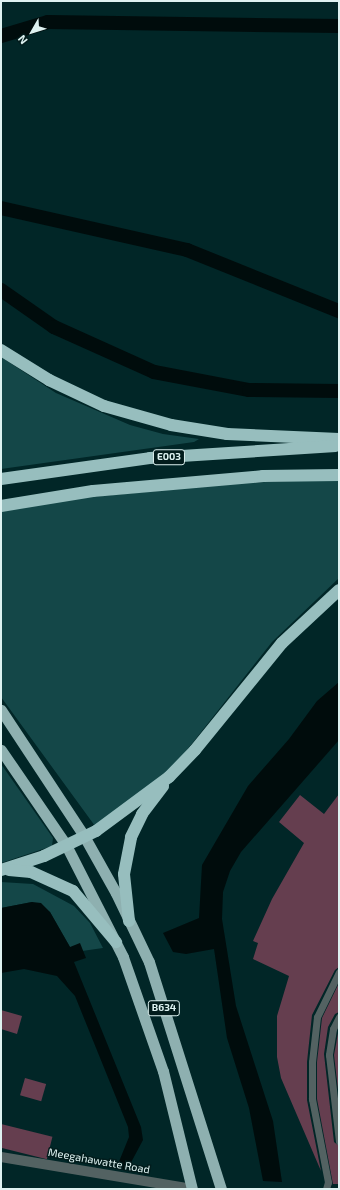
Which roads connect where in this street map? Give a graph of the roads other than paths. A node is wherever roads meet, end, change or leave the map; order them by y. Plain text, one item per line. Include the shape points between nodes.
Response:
1 (1, 350) edge
2 (339, 439) edge
3 (339, 446) edge
4 (339, 475) edge
5 (1, 479) edge
6 (1, 506) edge
7 (339, 590) edge
8 (3, 713) edge
9 (1, 750) edge
10 (169, 777) junction
11 (84, 836) junction
12 (66, 845) junction
13 (1, 870) edge
14 (129, 921) junction
15 (116, 942) junction
16 (339, 972) edge
17 (339, 1017) edge
18 (339, 1141) edge
19 (1, 1157) edge
20 (192, 1189) edge
21 (221, 1189) edge
22 (326, 1189) edge

1 - 2 highway via 49,380 104,406 171,425 227,434
3 - 5 highway, E003 via 150,458
4 - 6 highway via 263,476 93,491
7 - 10 highway via 282,643 195,750
8 - 11 highway, B634
9 - 12 highway, B634
10 - 11 highway via 96,831
10 - 14 highway via 142,814 131,837 124,874
11 - 12 highway
11 - 14 highway, B634
12 - 13 highway via 32,861
12 - 15 highway, B634
13 - 15 highway via 31,872 73,891
14 - 21 highway, B634 via 149,962
15 - 20 highway, B634 via 163,1071
16 - 22 lane via 317,1017 312,1062 312,1099 328,1182
17 - 18 lane via 333,1029 329,1055
19 - 20 street, Meegahawatte Road

